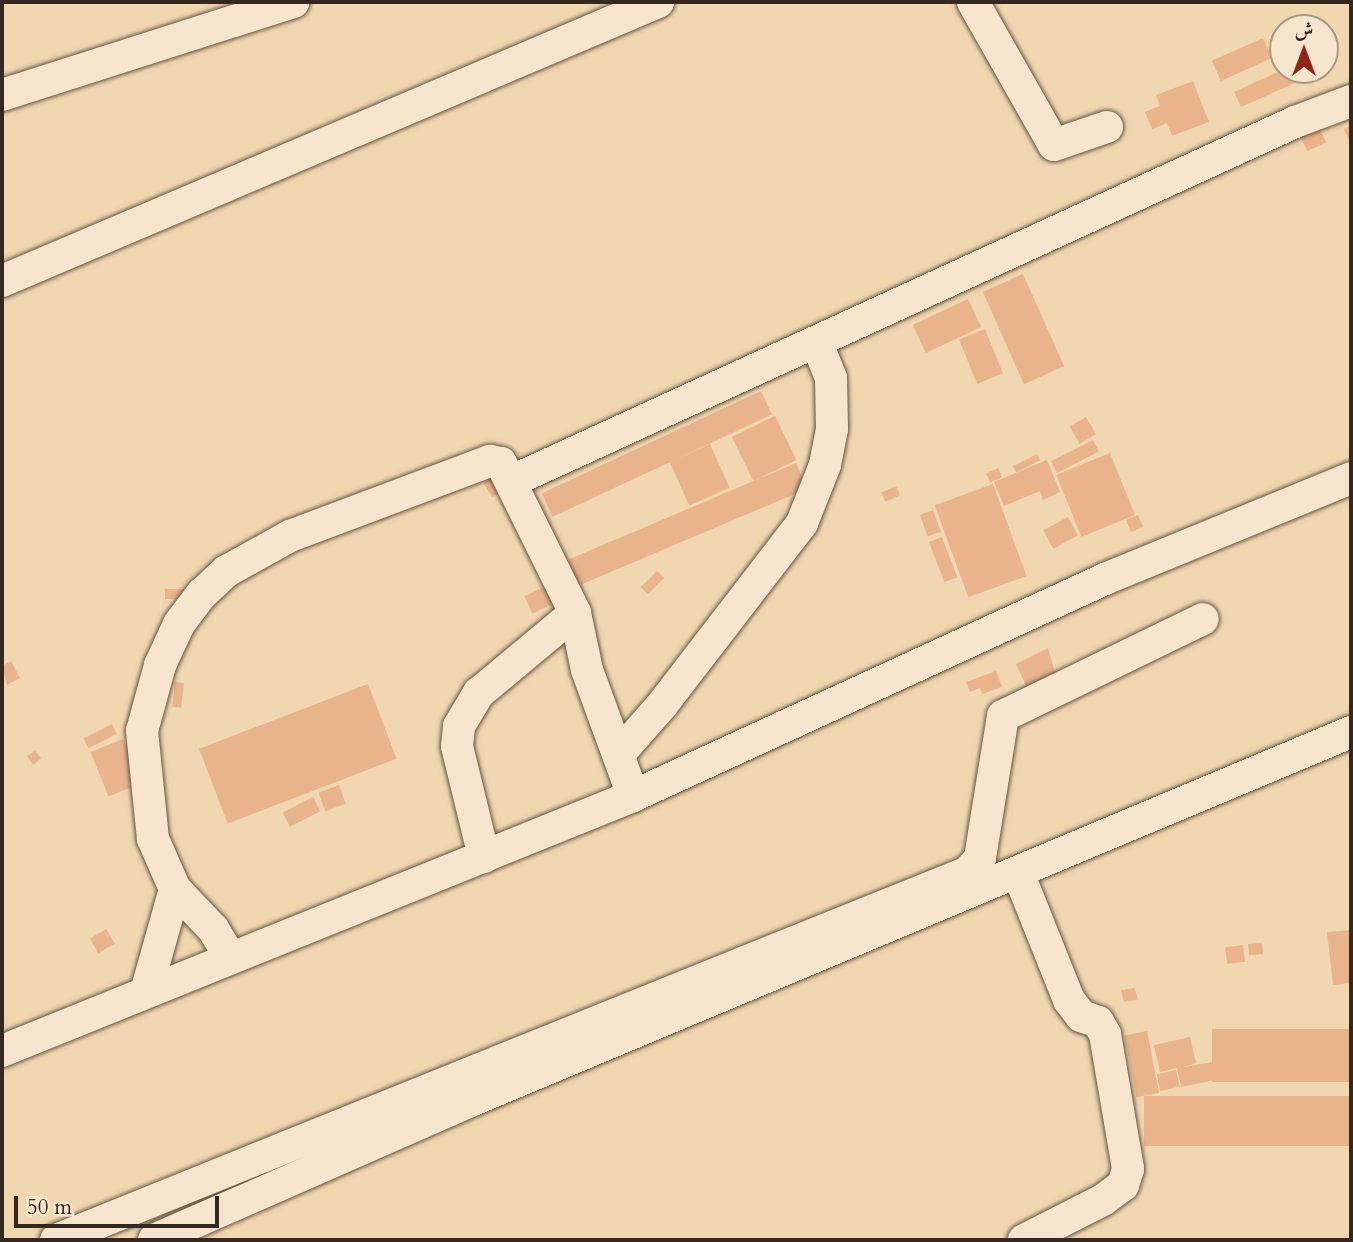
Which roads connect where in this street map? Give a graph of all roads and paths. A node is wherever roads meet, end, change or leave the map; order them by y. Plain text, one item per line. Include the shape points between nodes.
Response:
1 (294, 2) edge
2 (659, 2) edge
3 (973, 2) edge
4 (2, 95) edge
5 (1351, 101) edge
6 (1107, 127) dead end
7 (2, 281) edge
8 (817, 344) junction
9 (1351, 478) edge
10 (512, 481) junction
11 (575, 613) junction
12 (1203, 619) dead end
13 (1351, 732) edge
14 (619, 754) junction
15 (633, 796) junction
16 (484, 857) junction
17 (1019, 875) junction
18 (175, 889) junction
19 (230, 957) junction
20 (146, 992) junction
21 (2, 1051) edge
22 (56, 1240) edge
23 (154, 1240) edge
24 (1024, 1240) edge

1 - 4 street
2 - 7 street
3 - 6 street via 1054,145
5 - 8 street via 1295,122
8 - 10 street
8 - 14 street via 831,379 832,429 825,465 802,523
9 - 15 street via 1105,579
10 - 11 street
10 - 18 street via 501,463 490,461 290,536 227,571 202,594 179,624 159,665 142,731 153,839
11 - 14 street via 587,670
11 - 16 street via 479,693 458,726 457,746
12 - 22 street via 1003,716 980,858 968,872
13 - 17 street
14 - 15 street
15 - 16 street
16 - 19 street
17 - 23 street via 473,1100
17 - 24 street via 1069,1000 1081,1016 1098,1022 1105,1034 1128,1169 1123,1185 1103,1200
18 - 19 street via 214,929
18 - 20 street
19 - 20 street
20 - 21 street

